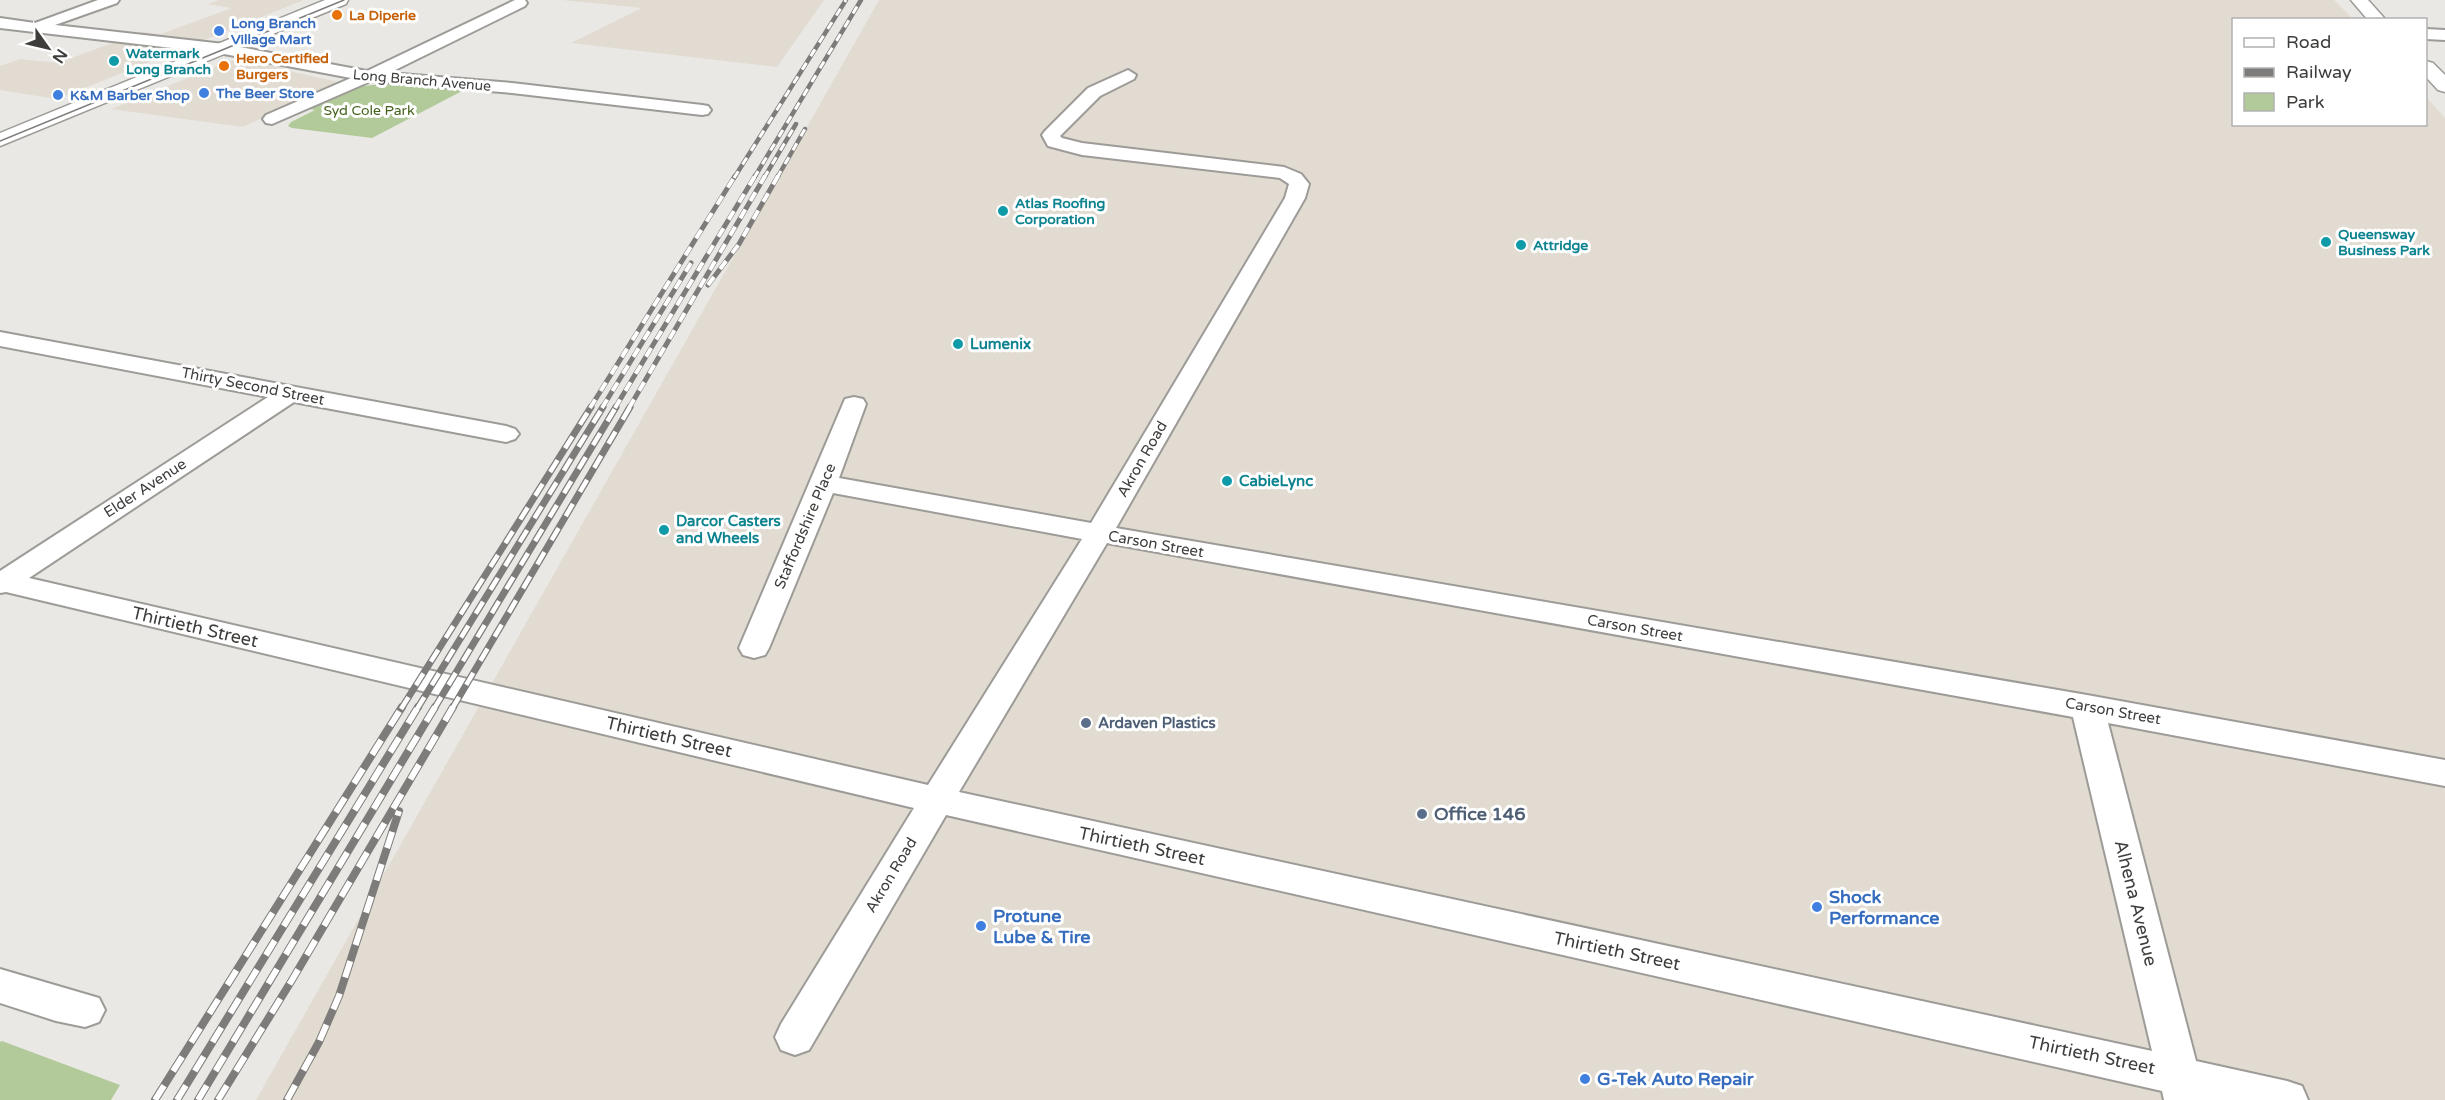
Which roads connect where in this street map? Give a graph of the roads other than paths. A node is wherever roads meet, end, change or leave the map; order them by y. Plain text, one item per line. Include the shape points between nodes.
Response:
1 (112, 0) edge
2 (340, 0) edge
3 (2359, 0) edge
4 (520, 3) dead end
5 (2376, 18) edge
6 (0, 22) edge
7 (35, 27) junction
8 (2427, 34) edge
9 (2445, 35) edge
10 (0, 39) edge
11 (222, 49) junction
12 (2427, 68) edge
13 (1128, 75) dead end
14 (369, 76) junction
15 (2445, 86) edge
16 (702, 110) dead end
17 (272, 119) dead end
18 (0, 140) edge
19 (0, 339) edge
20 (290, 393) junction
21 (854, 404) dead end
22 (506, 434) dead end
23 (824, 483) junction
24 (1098, 534) junction
25 (1, 582) edge
26 (754, 648) dead end
27 (2087, 706) junction
28 (2445, 773) edge
29 (935, 800) junction
30 (0, 986) edge
31 (85, 1010) dead end
32 (795, 1036) dead end
33 (2182, 1087) edge
34 (2287, 1100) edge

1 - 7 street
2 - 11 main road
3 - 5 main road
4 - 14 street
6 - 7 street, Long Branch Avenue
7 - 10 street
7 - 11 street, Long Branch Avenue
8 - 9 street
11 - 14 street, Long Branch Avenue
11 - 18 main road via 218,57 132,92 93,101
12 - 15 main road
13 - 24 street, Akron Road via 1094,92 1051,135 1054,142 1082,149 1284,173 1299,184 1295,198
14 - 16 street, Long Branch Avenue
14 - 17 street
19 - 20 street, Thirty Second Street
20 - 22 street, Thirty Second Street
20 - 25 street, Elder Avenue
21 - 23 street, Staffordshire Place
23 - 24 street, Carson Street
23 - 26 street, Staffordshire Place
24 - 27 street, Carson Street
24 - 29 street, Akron Road
25 - 29 street, Thirtieth Street
27 - 28 street, Carson Street
27 - 33 street, Alhena Avenue
29 - 32 street, Akron Road
29 - 33 street, Thirtieth Street
30 - 31 street
33 - 34 street, Thirtieth Street

